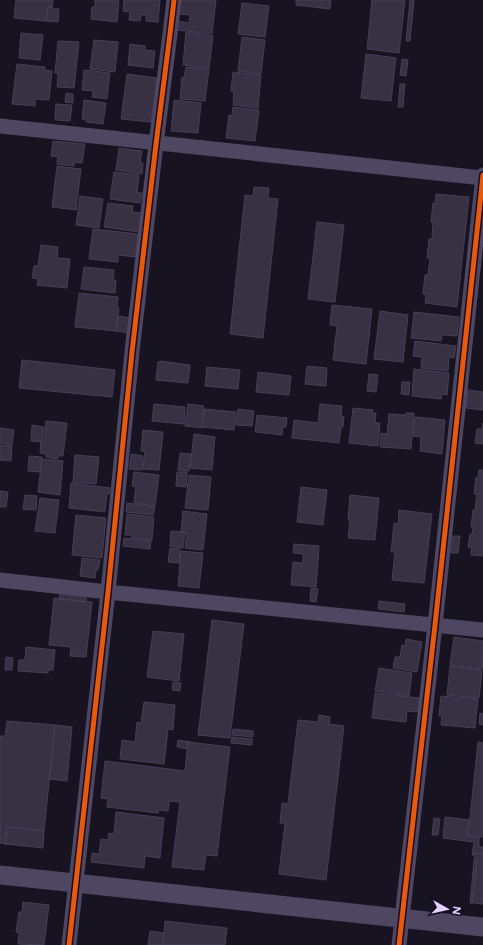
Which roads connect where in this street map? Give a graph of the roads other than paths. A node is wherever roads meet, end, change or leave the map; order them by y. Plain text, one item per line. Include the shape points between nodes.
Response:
1 (174, 0) edge
2 (0, 126) edge
3 (156, 144) junction
4 (483, 177) edge
5 (0, 580) edge
6 (108, 592) junction
7 (436, 625) junction
8 (483, 630) edge
9 (0, 875) edge
10 (75, 883) junction
11 (402, 918) junction
12 (483, 927) edge
13 (69, 945) edge
14 (399, 945) edge

1 - 3 street
2 - 3 street
3 - 4 street
3 - 6 street
4 - 7 street
5 - 6 street
6 - 7 street
6 - 10 street
7 - 8 street
7 - 11 street
9 - 10 street
10 - 11 street
10 - 13 street
11 - 12 street
11 - 14 street

